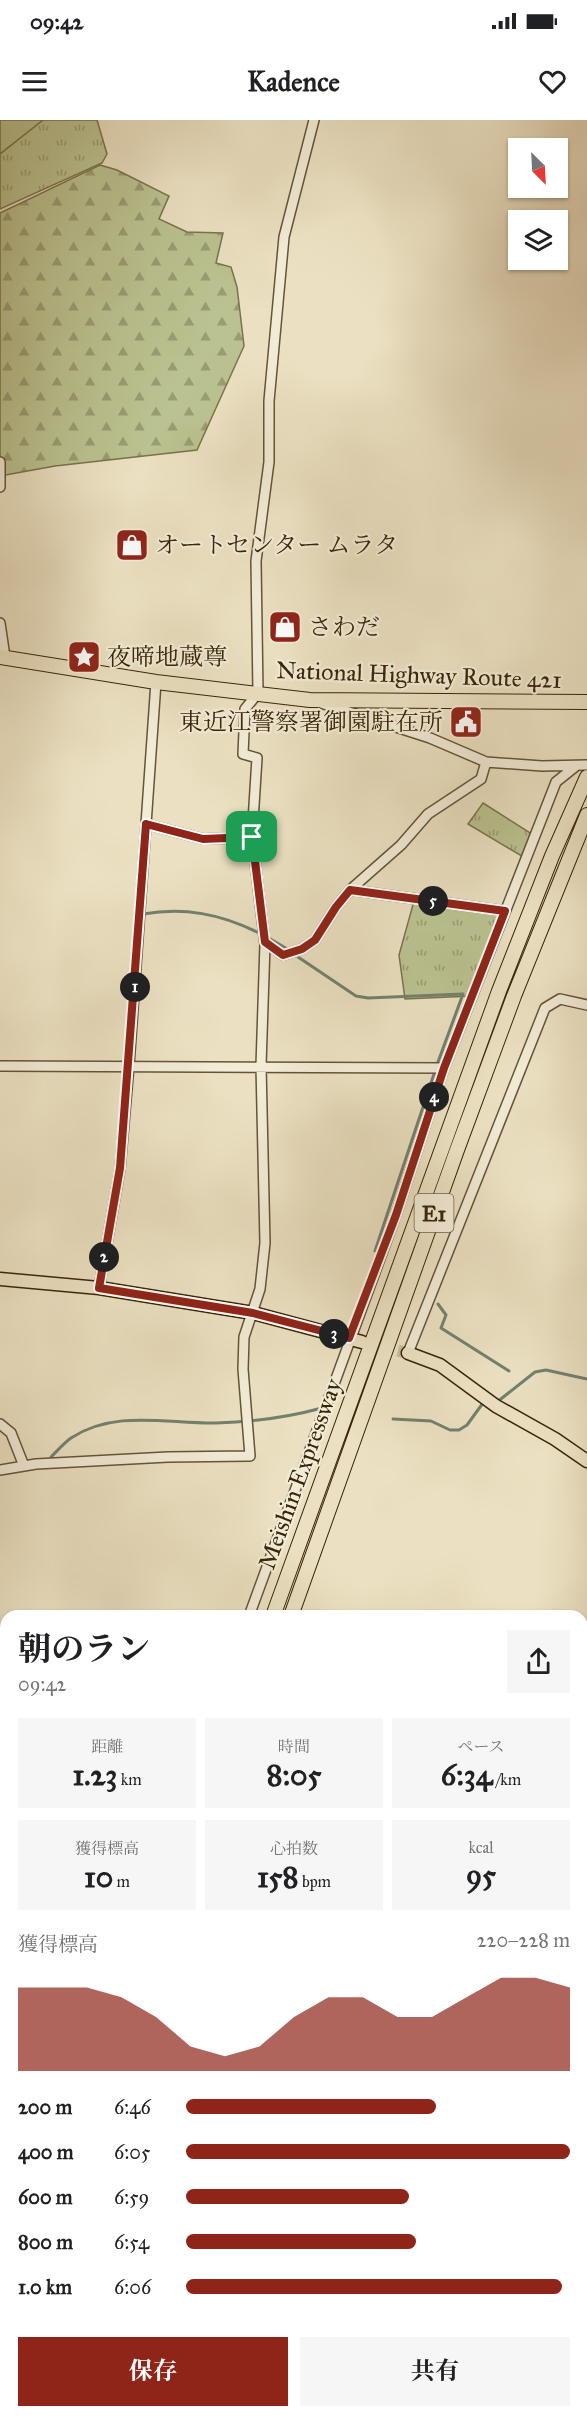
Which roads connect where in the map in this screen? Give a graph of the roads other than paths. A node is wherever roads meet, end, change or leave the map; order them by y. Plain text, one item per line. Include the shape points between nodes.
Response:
1 (314, 120) edge
2 (0, 462) edge
3 (0, 487) edge
4 (0, 623) edge
5 (3, 657) edge
6 (156, 682) junction
7 (258, 693) junction
8 (310, 700) junction
9 (587, 702) edge
10 (486, 762) junction
11 (587, 765) edge
12 (576, 766) junction
13 (584, 783) edge
14 (587, 815) edge
15 (146, 824) junction
16 (252, 837) junction
17 (350, 890) junction
18 (505, 911) junction
19 (265, 942) junction
20 (587, 1005) edge
21 (129, 1065) junction
22 (0, 1066) edge
23 (261, 1066) junction
24 (444, 1068) junction
25 (0, 1279) edge
26 (99, 1288) junction
27 (253, 1313) junction
28 (349, 1338) junction
29 (362, 1342) tunnel mouth
30 (408, 1353) joint
31 (0, 1424) edge
32 (587, 1461) edge
33 (24, 1466) junction
34 (0, 1470) edge
35 (251, 1610) edge
36 (275, 1610) edge
37 (293, 1610) edge

1 - 7 street via 284,237 269,402 268,462 256,561
2 - 3 street
4 - 5 street
5 - 6 highway, National Highway Route 421
6 - 7 highway, National Highway Route 421
6 - 15 street
7 - 8 highway, National Highway Route 421
7 - 16 street via 245,709 243,743 243,754 257,758
8 - 9 highway, National Highway Route 421
8 - 10 street via 430,738
10 - 12 street
10 - 17 street via 481,779 428,814
11 - 12 street
12 - 18 street via 556,782
13 - 36 highway, Meishin Expressway / E1 via 499,991
14 - 37 highway, Meishin Expressway / E1 via 457,1150
15 - 16 street via 203,839
15 - 21 street
16 - 19 street
17 - 18 street
17 - 19 street via 315,940 302,949 283,955
18 - 24 street
19 - 23 street
20 - 30 street via 560,999 545,1008
21 - 22 street
21 - 23 street
21 - 26 street via 120,1168
23 - 24 street
23 - 27 street via 265,1243
24 - 28 street via 396,1215
25 - 26 main road
26 - 27 main road
27 - 28 main road
27 - 33 street via 244,1337 243,1369 250,1456
28 - 29 main road
28 - 35 street
30 - 32 main road via 440,1365 493,1405
31 - 33 street via 11,1433
33 - 34 street

